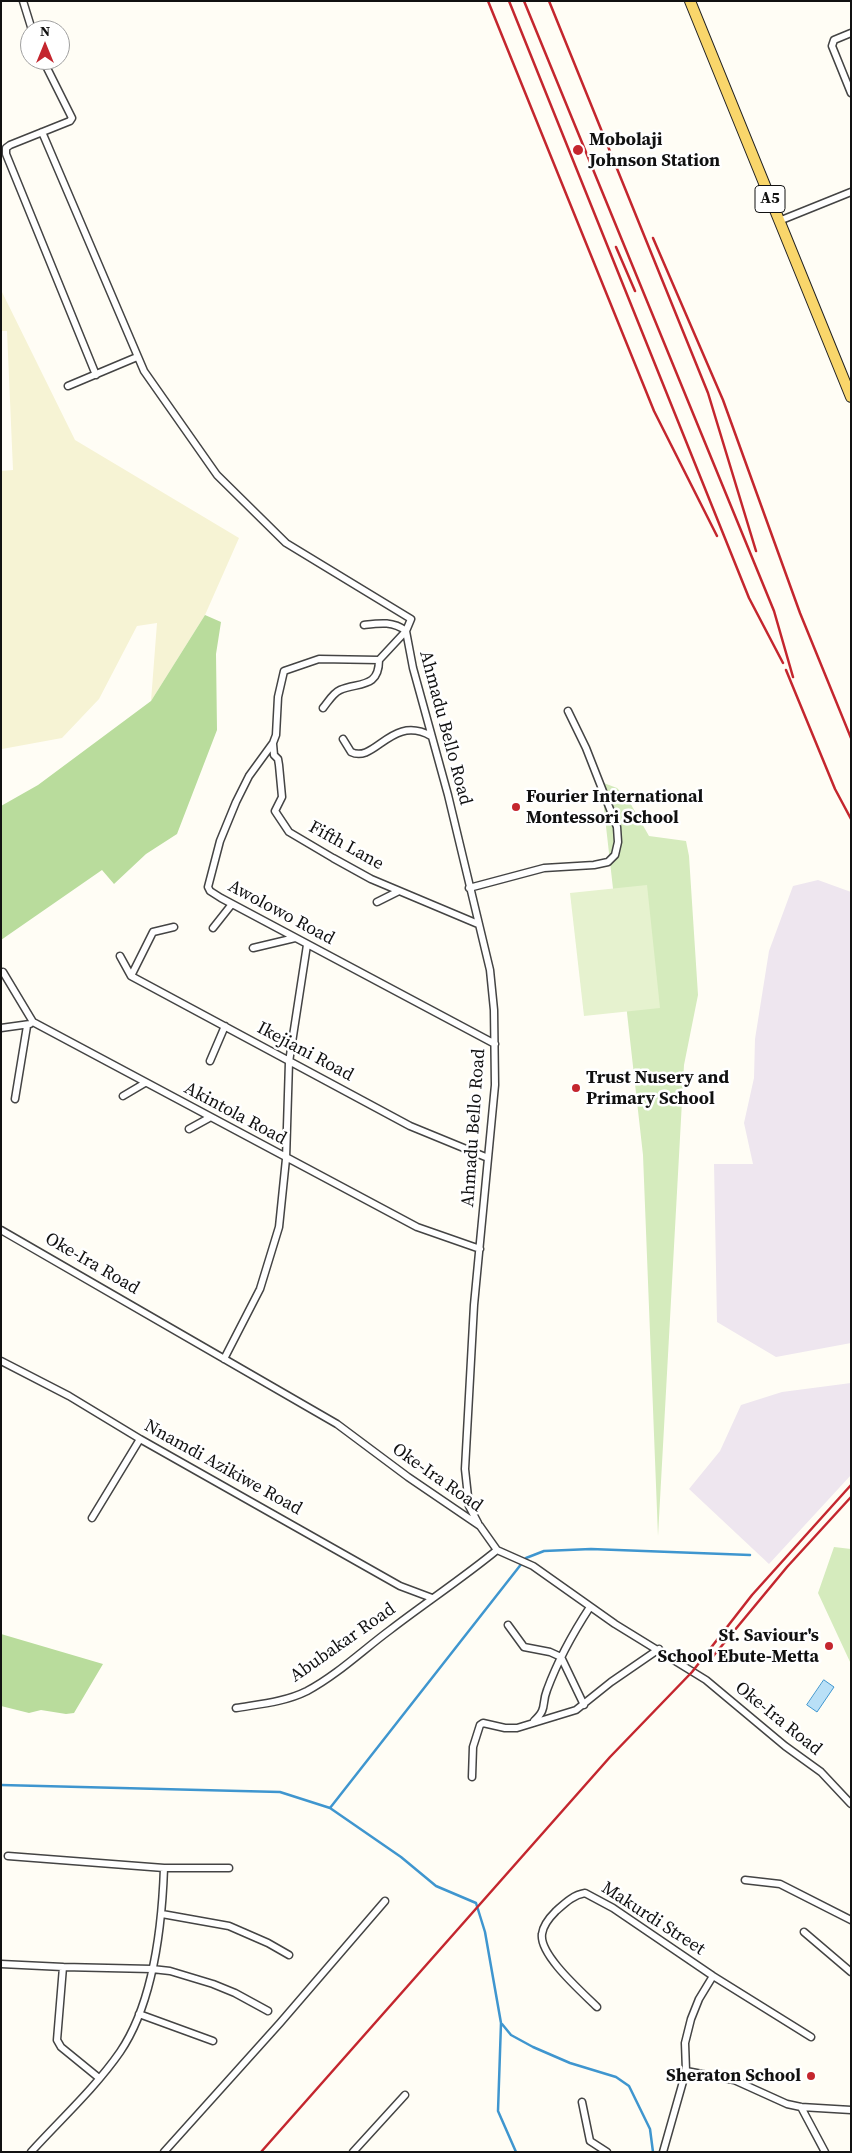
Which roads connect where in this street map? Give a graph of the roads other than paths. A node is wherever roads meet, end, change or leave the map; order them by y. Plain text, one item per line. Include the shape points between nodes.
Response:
1 (24, 1) edge
2 (690, 1) edge
3 (29, 20) edge
4 (851, 33) edge
5 (48, 70) edge
6 (851, 93) edge
7 (42, 132) junction
8 (851, 192) edge
9 (779, 221) junction
10 (137, 357) junction
11 (96, 375) junction
12 (68, 386) dead end
13 (851, 397) edge
14 (364, 625) dead end
15 (406, 631) junction
16 (378, 660) junction
17 (323, 708) dead end
18 (568, 711) dead end
19 (431, 736) junction
20 (343, 739) dead end
21 (273, 743) junction
22 (469, 888) junction
23 (399, 891) junction
24 (378, 902) dead end
25 (232, 904) junction
26 (478, 924) junction
27 (174, 927) dead end
28 (213, 928) dead end
29 (295, 938) junction
30 (307, 945) junction
31 (253, 948) dead end
32 (120, 956) dead end
33 (3, 972) dead end
34 (131, 976) junction
35 (30, 1024) junction
36 (225, 1026) junction
37 (1, 1028) edge
38 (494, 1044) junction
39 (210, 1061) dead end
40 (289, 1062) junction
41 (145, 1083) junction
42 (123, 1096) dead end
43 (15, 1099) dead end
44 (209, 1118) junction
45 (189, 1129) dead end
46 (488, 1158) junction
47 (286, 1159) junction
48 (1, 1230) edge
49 (480, 1249) junction
50 (224, 1359) junction
51 (1, 1360) edge
52 (140, 1439) junction
53 (92, 1518) dead end
54 (480, 1526) junction
55 (497, 1550) junction
56 (432, 1598) junction
57 (590, 1606) junction
58 (508, 1625) dead end
59 (659, 1650) junction
60 (561, 1658) junction
61 (584, 1705) junction
62 (236, 1708) dead end
63 (533, 1722) junction
64 (472, 1777) dead end
65 (851, 1804) edge
66 (8, 1856) dead end
67 (164, 1868) junction
68 (229, 1868) dead end
69 (745, 1880) dead end
70 (385, 1901) dead end
71 (162, 1914) junction
72 (851, 1920) edge
73 (804, 1932) dead end
74 (289, 1955) dead end
75 (1, 1964) edge
76 (63, 1967) junction
77 (152, 1969) junction
78 (851, 1972) edge
79 (713, 1976) junction
80 (597, 2007) dead end
81 (268, 2011) dead end
82 (139, 2014) junction
83 (811, 2036) dead end
84 (213, 2041) dead end
85 (686, 2071) junction
86 (99, 2078) junction
87 (405, 2095) dead end
88 (582, 2102) dead end
89 (801, 2107) junction
90 (851, 2110) edge
91 (31, 2152) edge
92 (164, 2152) edge
93 (353, 2152) edge
94 (607, 2152) edge
95 (663, 2152) edge
96 (825, 2152) edge

1 - 3 street
2 - 9 main road, A5
4 - 6 street via 832,42 832,50
5 - 7 street via 72,118
7 - 10 street
7 - 11 street via 10,144 6,154
8 - 9 street
9 - 13 main road, A5
10 - 11 street
10 - 15 street via 153,386 217,475 294,549 411,619
11 - 12 street
14 - 15 street, Ahmadu Bello Road via 390,624
15 - 16 street
15 - 19 street, Ahmadu Bello Road
16 - 17 street via 378,670 372,680 340,690
16 - 21 street, Awolowo Road via 318,659 284,671
18 - 22 street via 617,827 615,855 608,862 544,868
19 - 20 street via 423,731 403,730 361,754 351,752
19 - 22 street, Ahmadu Bello Road
21 - 23 street, Fifth Lane via 282,797 275,811 289,832 332,858
21 - 25 street, Awolowo Road via 249,776 236,802 208,882 210,891
22 - 26 street, Ahmadu Bello Road
23 - 24 street
23 - 26 street, Fifth Lane
25 - 28 street
25 - 29 street, Awolowo Road
26 - 38 street, Ahmadu Bello Road via 490,970
27 - 34 street via 153,932
29 - 30 street, Awolowo Road
29 - 31 street
30 - 38 street, Awolowo Road
30 - 40 street
32 - 34 street
33 - 35 street
34 - 36 street, Ikejiani Road
35 - 37 street
35 - 41 street, Akintola Road
35 - 43 street
36 - 39 street
36 - 40 street, Ikejiani Road
38 - 46 street, Ahmadu Bello Road via 495,1085
40 - 46 street, Ikejiani Road via 410,1126
40 - 47 street
41 - 42 street
41 - 44 street, Akintola Road
44 - 45 street
44 - 47 street, Akintola Road
46 - 49 street, Ahmadu Bello Road
47 - 49 street, Akintola Road via 417,1227
47 - 50 street via 279,1227 270,1258 260,1288
48 - 50 street, Oke-Ira Road
49 - 54 street, Ahmadu Bello Road via 466,1469 469,1506
50 - 54 street, Oke-Ira Road via 337,1424
51 - 52 street, Nnamdi Azikiwe Road
52 - 53 street
52 - 56 street, Nnamdi Azikiwe Road via 400,1586
54 - 55 street, Oke-Ira Road
55 - 56 street
55 - 57 street, Oke-Ira Road via 533,1566
56 - 62 street, Abubakar Road via 307,1691 283,1700
57 - 59 street, Oke-Ira Road
57 - 60 street
58 - 60 street via 524,1647 550,1652
59 - 61 street via 611,1682
59 - 65 street, Oke-Ira Road via 706,1680 821,1772
60 - 61 street
60 - 63 street via 546,1692 543,1712
61 - 63 street via 562,1716
63 - 64 street via 517,1728 480,1725 474,1747
66 - 67 street
67 - 68 street
67 - 71 street
69 - 72 street via 780,1884
70 - 92 street
71 - 74 street via 228,1926
71 - 77 street
73 - 78 street
75 - 76 street
76 - 77 street
76 - 86 street via 58,2040 61,2047
77 - 81 street via 213,1984
77 - 82 street
79 - 80 street, Makurdi Street via 600,1900 585,1893 577,1894 553,1914 541,1936 555,1962
79 - 83 street, Makurdi Street
79 - 85 street via 691,2020 685,2043
82 - 84 street
82 - 86 street via 120,2052
85 - 89 street via 734,2080
85 - 95 street
86 - 91 street
87 - 93 street
88 - 94 street via 590,2141
89 - 90 street
89 - 96 street

